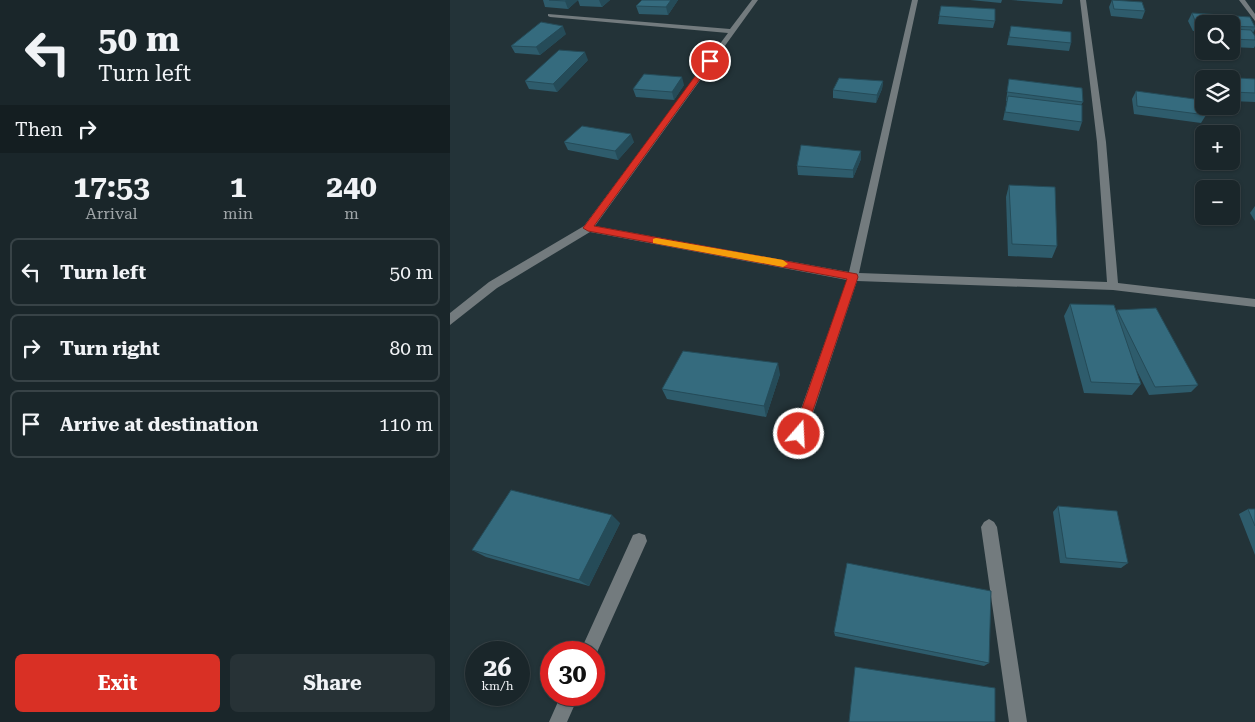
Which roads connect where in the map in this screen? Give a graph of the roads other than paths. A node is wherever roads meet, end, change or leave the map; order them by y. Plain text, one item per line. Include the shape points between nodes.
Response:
1 (755, 0) edge
2 (915, 0) edge
3 (1083, 0) edge
4 (1242, 0) edge
5 (550, 15) edge
6 (1255, 19) edge
7 (732, 31) junction
8 (588, 228) junction
9 (853, 277) junction
10 (1113, 286) junction
11 (1255, 302) edge
12 (450, 320) edge
13 (799, 434) dead end
14 (989, 527) dead end
15 (638, 541) dead end
16 (594, 641) edge
17 (565, 706) edge
18 (558, 722) edge
19 (1018, 722) edge

1 - 7 street
2 - 9 street
3 - 10 street via 1108,212
4 - 6 street
5 - 7 street
7 - 8 street
8 - 9 street
8 - 12 street via 493,285
9 - 10 street
9 - 13 street
10 - 11 street
14 - 19 street
15 - 16 street
17 - 18 street

